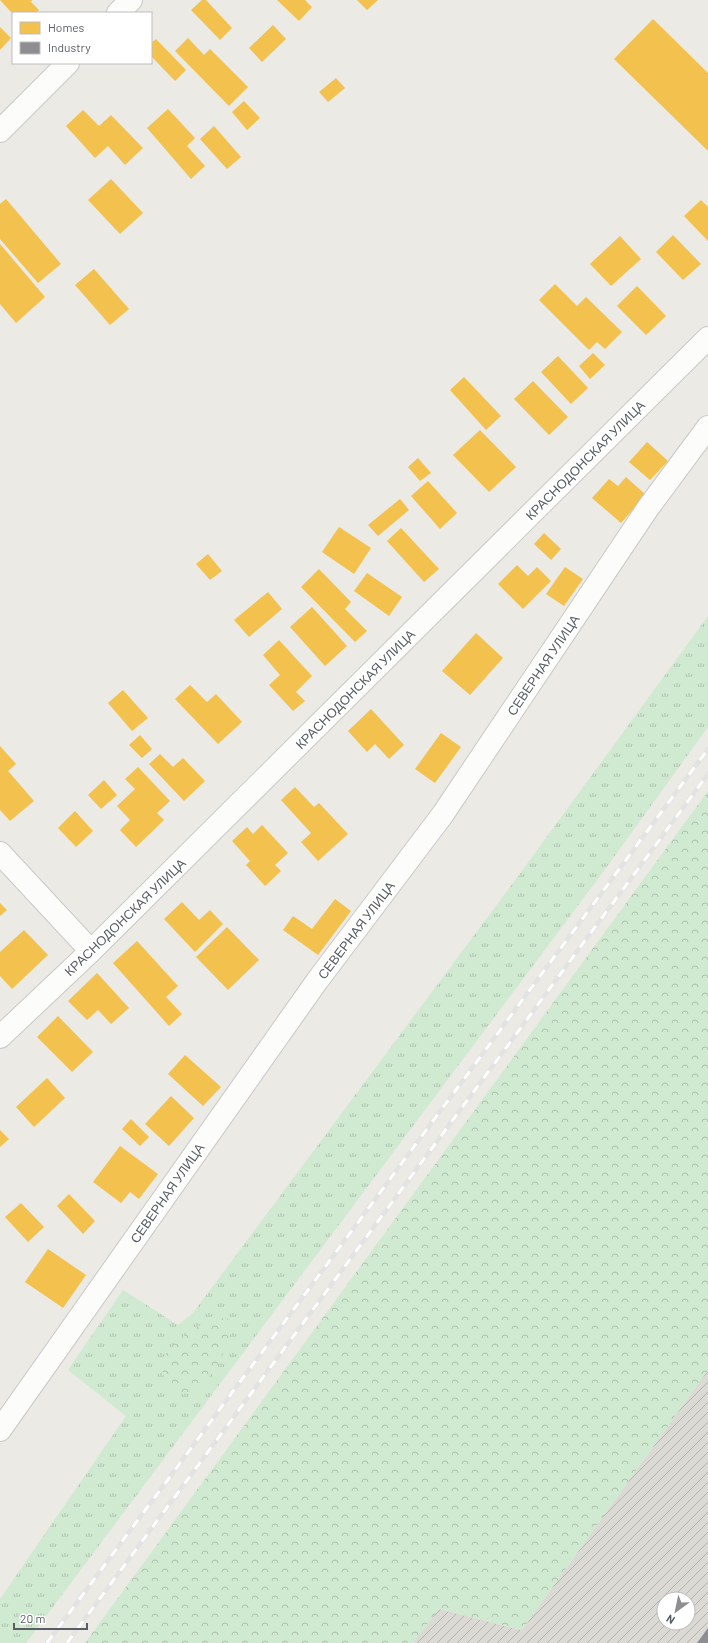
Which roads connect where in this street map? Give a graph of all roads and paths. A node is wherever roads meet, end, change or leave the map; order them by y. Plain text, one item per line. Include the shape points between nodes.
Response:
1 (131, 0) edge
2 (119, 12) edge
3 (67, 64) edge
4 (0, 131) edge
5 (708, 338) edge
6 (708, 427) edge
7 (0, 853) edge
8 (91, 952) junction
9 (0, 1037) edge
10 (0, 1430) edge

1 - 2 street
3 - 4 street
5 - 8 street, КРАСНОДОНСКАЯ УЛИЦА
6 - 10 street, СЕВЕРНАЯ УЛИЦА via 648,508 443,814 317,981
7 - 8 street
8 - 9 street, КРАСНОДОНСКАЯ УЛИЦА

